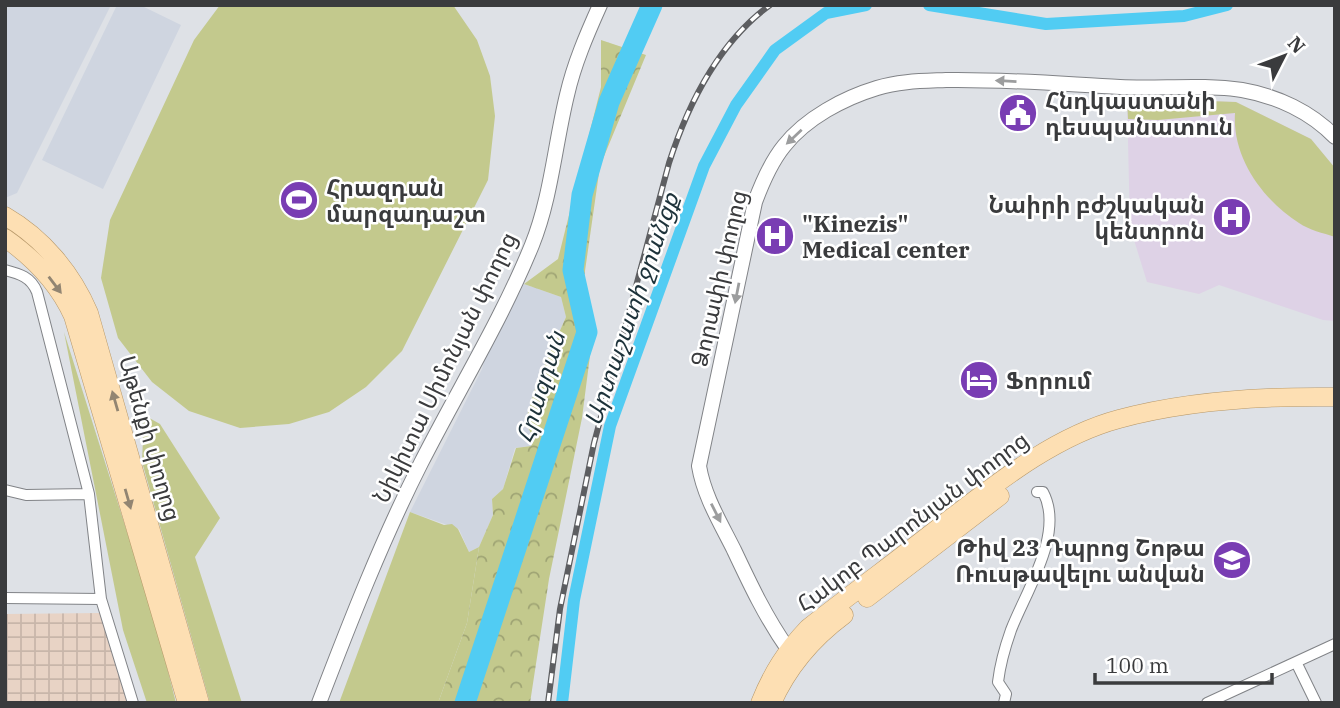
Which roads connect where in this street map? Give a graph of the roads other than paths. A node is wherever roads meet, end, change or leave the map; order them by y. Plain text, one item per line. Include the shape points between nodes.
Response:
1 (600, 5) edge
2 (1335, 137) edge
3 (5, 216) edge
4 (5, 239) edge
5 (5, 270) edge
6 (1335, 397) edge
7 (1335, 407) edge
8 (5, 490) edge
9 (1037, 492) dead end
10 (89, 494) junction
11 (5, 598) edge
12 (101, 599) junction
13 (1335, 644) edge
14 (788, 649) junction
15 (1296, 662) junction
16 (133, 703) edge
17 (187, 703) edge
18 (200, 703) edge
19 (320, 703) edge
20 (760, 703) edge
21 (772, 703) edge
22 (1004, 703) edge
23 (1207, 703) edge
24 (1316, 703) edge

1 - 19 street, Նիկիտա Սիմոնյան փողոց via 567,93 533,242 401,504
2 -> 14 street, Ձորափի փողոց via 1286,103 1242,90 978,79 879,87 812,120 784,146 755,202 699,466 713,508 771,626
18 -> 3 main road, Աթենքի փողոց via 89,313 58,260
4 -> 17 main road, Աթենքի փողոց via 57,285 77,325
5 - 10 street via 31,281 37,292
6 - 14 main road, Հակոբ Պարոնյան փողոց via 1228,400 1118,419 1071,438 962,509 808,628
7 - 21 main road, Հակոբ Պարոնյան փողոց via 1191,412 1107,433 1078,446 1026,477 824,632 783,679
8 - 10 street via 26,495
9 - 22 street via 1043,492 1050,510 1043,562 1004,653 998,682 1006,694
10 - 12 street
11 - 12 street
12 - 16 street
13 - 15 street
14 - 20 main road, Հակոբ Պարոնյան փողոց
15 - 23 street
15 - 24 street

